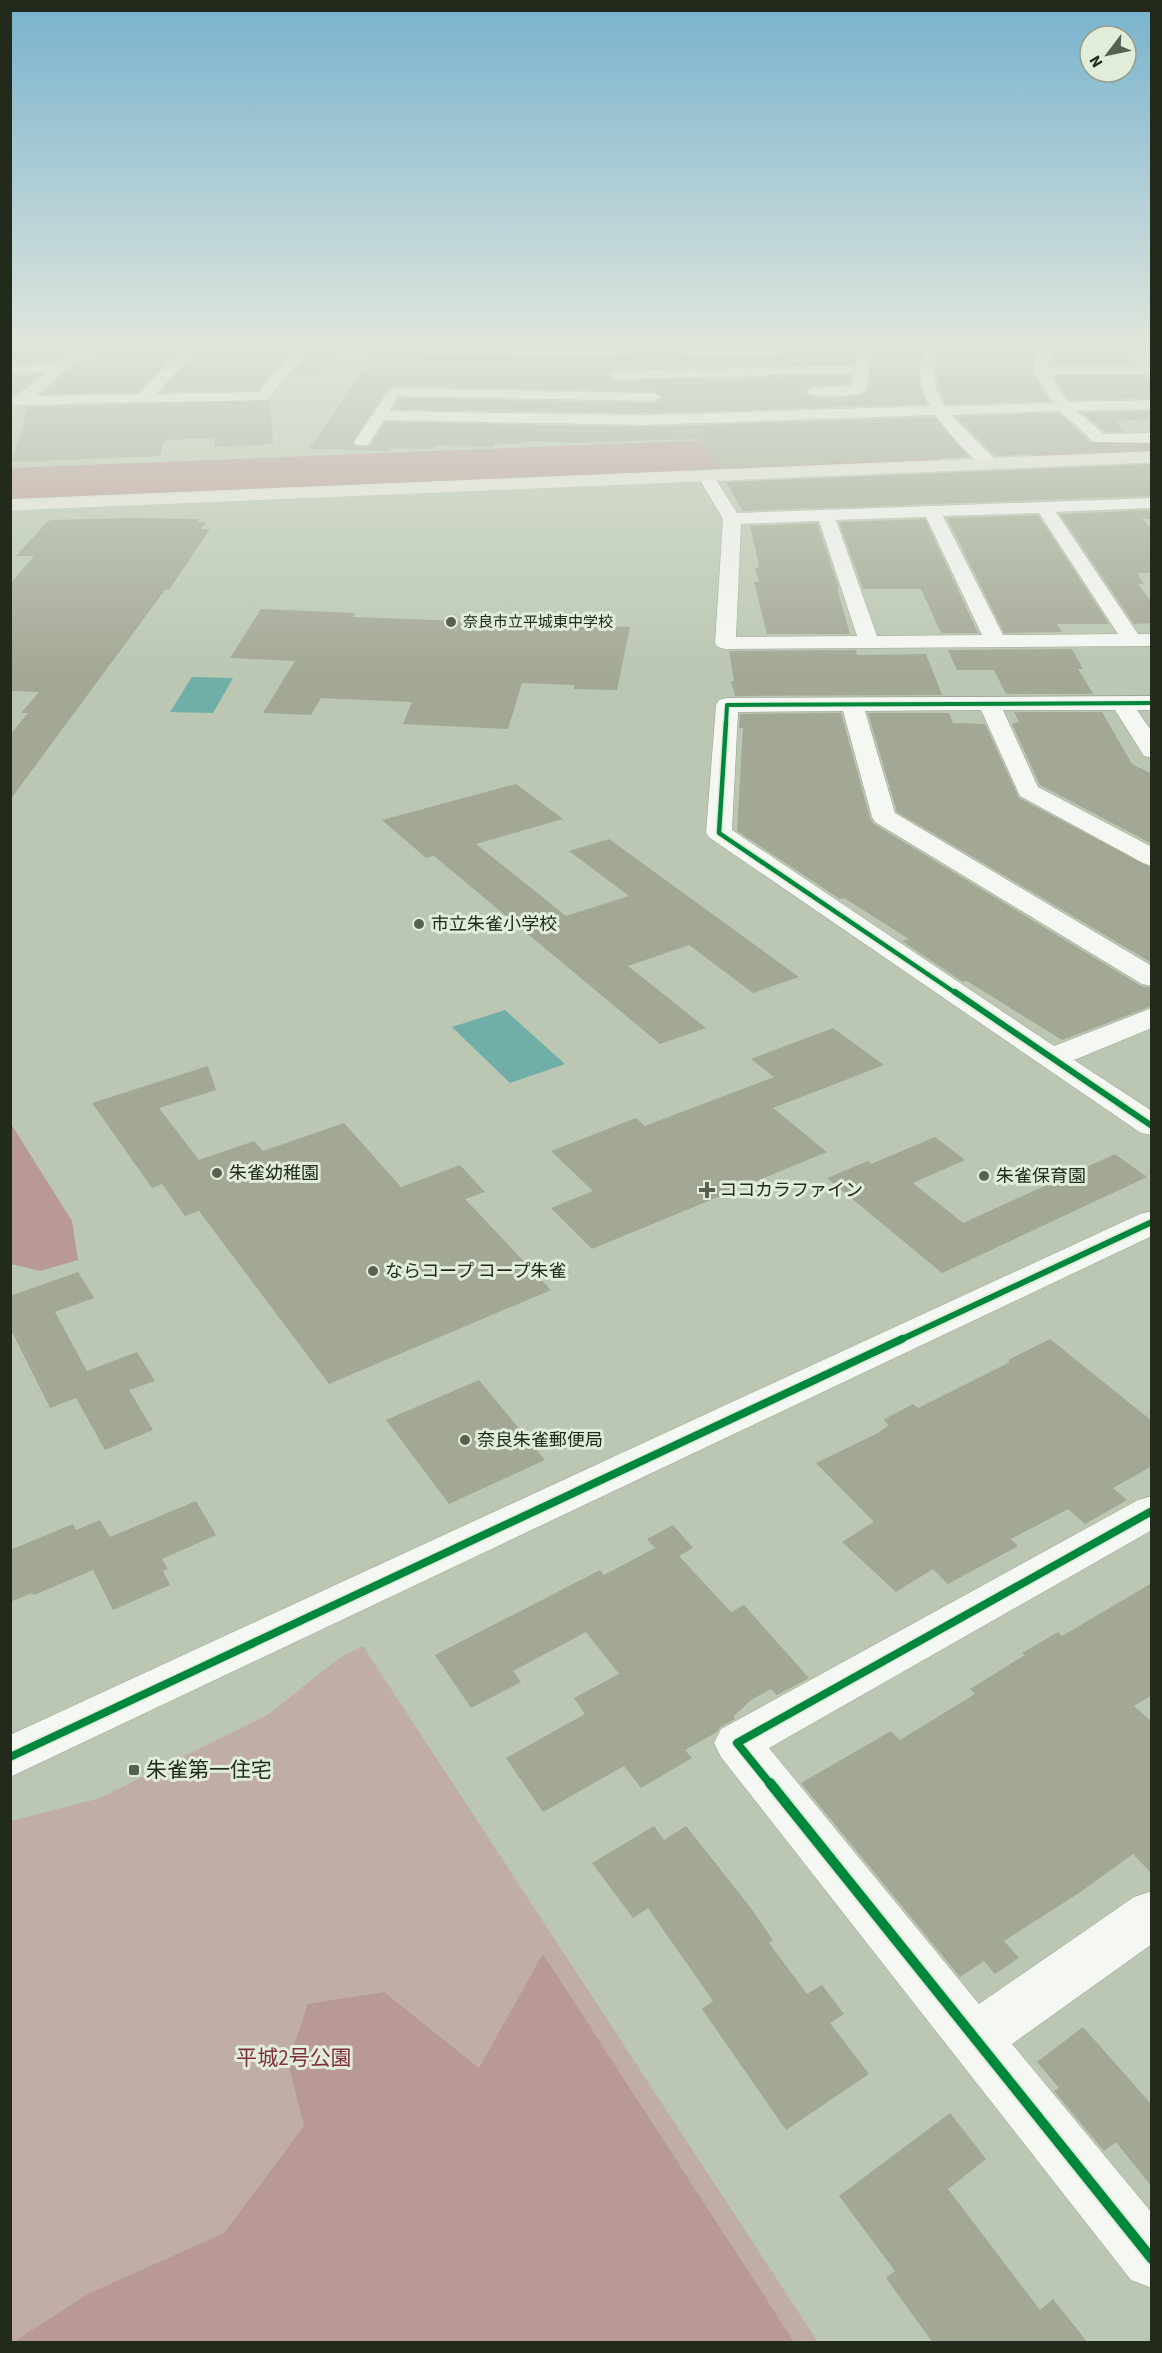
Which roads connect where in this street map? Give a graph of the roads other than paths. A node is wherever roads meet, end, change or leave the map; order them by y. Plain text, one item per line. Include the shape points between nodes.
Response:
1 (983, 456) edge
2 (1152, 457) edge
3 (991, 464) junction
4 (706, 477) junction
5 (1152, 503) edge
6 (10, 505) edge
7 (1044, 507) junction
8 (932, 512) junction
9 (826, 516) junction
10 (732, 519) junction
11 (995, 640) junction
12 (1142, 640) edge
13 (869, 642) junction
14 (1122, 703) junction
15 (1152, 703) edge
16 (852, 704) junction
17 (989, 704) junction
18 (1152, 751) edge
19 (1152, 858) edge
20 (1152, 978) edge
21 (1152, 1017) edge
22 (1052, 1058) junction
23 (1152, 1126) edge
24 (1152, 1222) edge
25 (1152, 1511) edge
26 (10, 1756) edge
27 (1152, 1914) edge
28 (974, 2039) junction
29 (1152, 2259) edge

1 - 3 street
2 - 3 main road
3 - 4 main road
4 - 6 main road
4 - 10 street
5 - 7 street
7 - 8 street
7 - 12 street
8 - 9 street
8 - 11 street
9 - 10 street
9 - 13 street
10 - 13 street via 725,643
11 - 12 street
11 - 13 street
14 - 15 street
14 - 17 street
14 - 18 street
16 - 17 street
16 - 20 street via 885,817
16 - 22 street via 727,705 719,833
17 - 19 street via 1028,791
21 - 22 street
22 - 23 street
24 - 26 street
25 - 28 street via 737,1743
27 - 28 street
28 - 29 street

